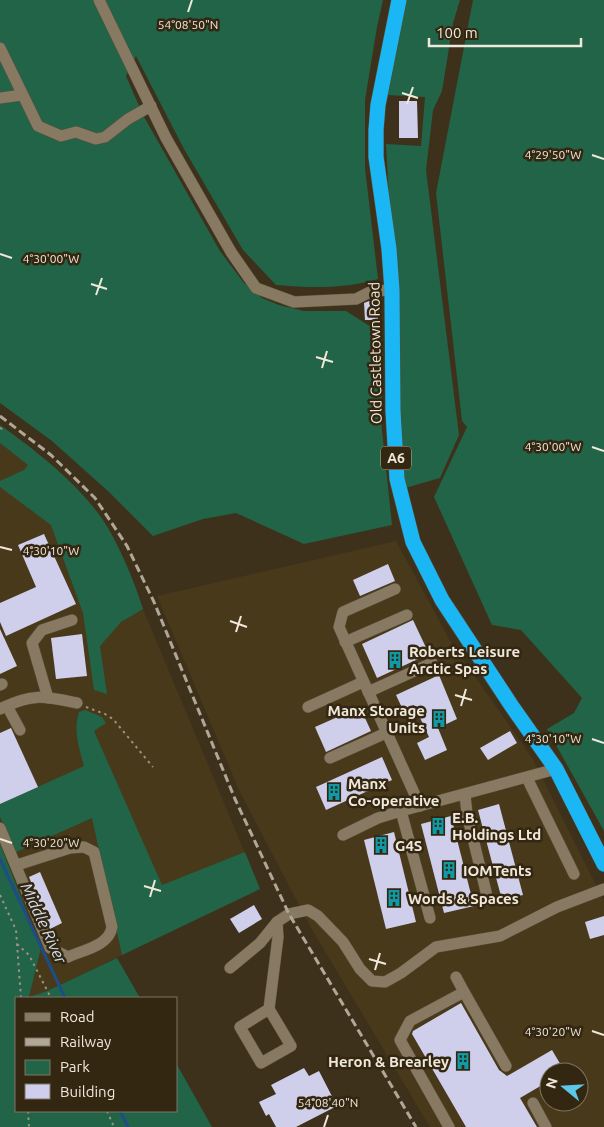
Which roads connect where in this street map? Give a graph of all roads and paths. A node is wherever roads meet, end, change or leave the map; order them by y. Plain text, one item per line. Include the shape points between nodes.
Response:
1 (99, 0) edge
2 (399, 0) edge
3 (0, 48) edge
4 (22, 95) junction
5 (0, 98) edge
6 (151, 106) junction
7 (392, 290) junction
8 (0, 428) edge
9 (4, 430) dead end
10 (395, 589) dead end
11 (407, 615) dead end
12 (72, 620) dead end
13 (345, 642) junction
14 (432, 662) dead end
15 (365, 687) junction
16 (48, 698) junction
17 (77, 703) joint
18 (4, 708) edge
19 (308, 708) dead end
20 (20, 730) dead end
21 (386, 733) junction
22 (330, 758) dead end
23 (153, 766) dead end
24 (556, 769) junction
25 (527, 778) junction
26 (464, 795) junction
27 (420, 806) junction
28 (401, 811) junction
29 (0, 828) edge
30 (343, 835) dead end
31 (604, 864) edge
32 (17, 865) junction
33 (574, 874) dead end
34 (604, 889) edge
35 (0, 895) edge
36 (488, 900) dead end
37 (430, 918) dead end
38 (277, 922) junction
39 (17, 944) junction
40 (230, 968) dead end
41 (456, 977) dead end
42 (464, 992) junction
43 (21, 997) edge
44 (50, 997) edge
45 (269, 1010) junction
46 (506, 1066) dead end
47 (533, 1103) dead end
48 (28, 1112) edge
49 (107, 1112) edge
50 (29, 1127) edge
51 (114, 1127) edge
52 (449, 1127) edge
53 (546, 1127) edge

1 - 6 street
2 - 7 highway, Old Castletown Road / A6 via 376,130 376,157
3 - 4 street
4 - 5 street
4 - 6 street via 38,126 61,136 76,132 96,139 105,137
6 - 7 street via 226,244 256,288 294,302 356,299 372,291
7 - 24 highway, Old Castletown Road / A6 via 397,479 413,542 442,600
8 - 9 path
10 - 13 street via 343,612 339,627
11 - 13 street
12 - 16 street via 42,630 32,643
13 - 15 street
14 - 15 street
15 - 19 street
15 - 21 street
16 - 17 street
16 - 18 street via 23,699
17 - 23 path via 113,719
18 - 20 street
21 - 22 street
21 - 27 street
24 - 25 street
24 - 31 highway, Old Castletown Road / A6
25 - 26 street
25 - 33 street
26 - 27 street
26 - 36 street
27 - 28 street
28 - 30 street
28 - 37 street
29 - 32 street
32 - 32 street via 70,848 84,846 94,852 112,927 109,936 101,943 68,957 50,948
34 - 38 street via 557,906 500,936 436,947 385,982 372,981 343,942 308,910 289,914
35 - 39 path via 16,930
38 - 40 street via 260,943
38 - 45 street
39 - 43 path
39 - 44 path via 29,955
41 - 42 street
42 - 46 street
42 - 52 street via 410,1021 400,1040
45 - 45 street via 291,1046 261,1063 240,1026
47 - 53 street
48 - 50 path
49 - 51 path

